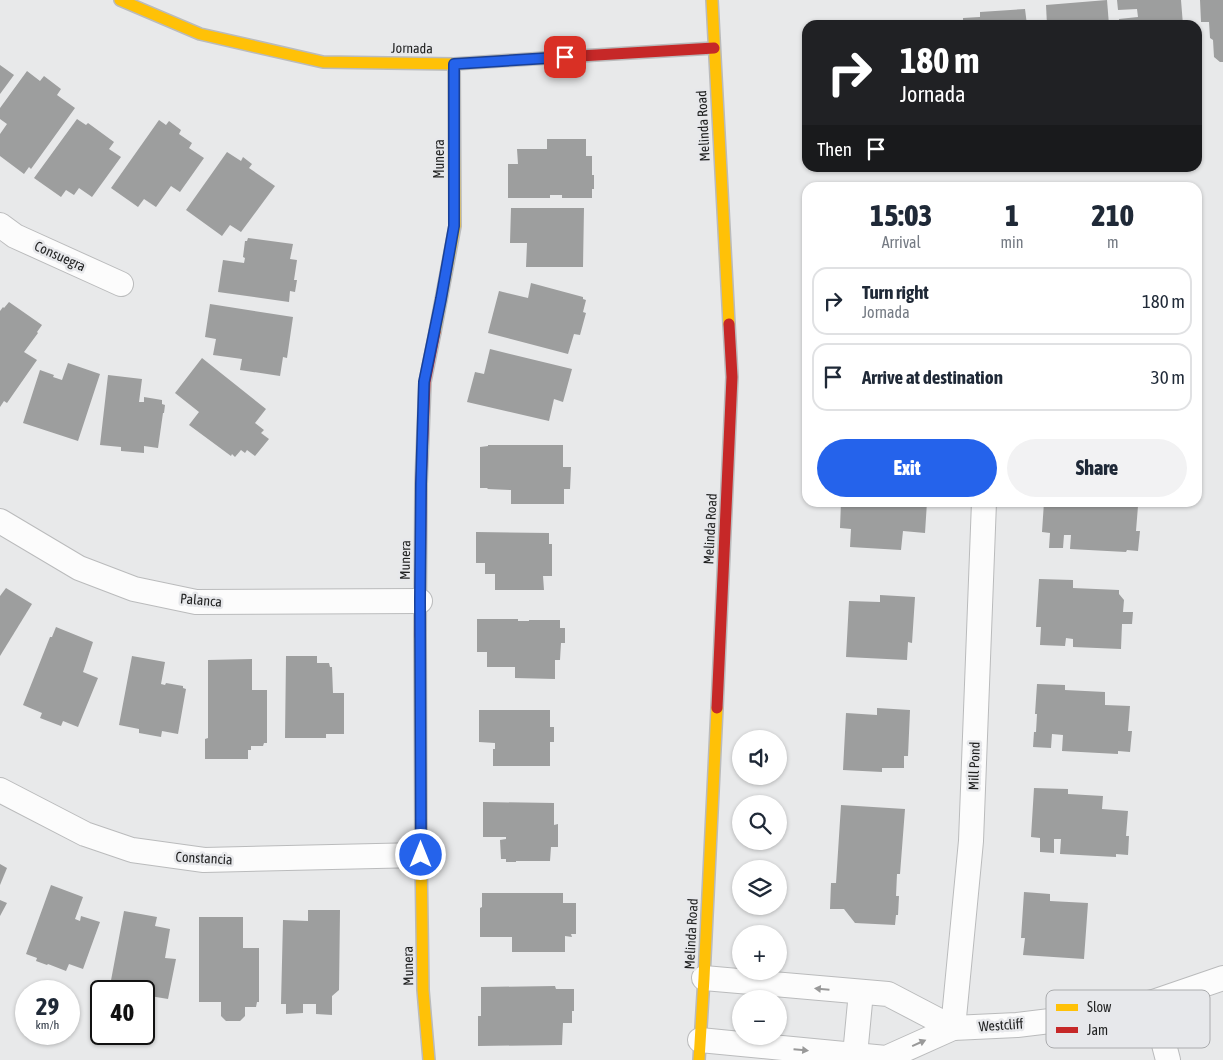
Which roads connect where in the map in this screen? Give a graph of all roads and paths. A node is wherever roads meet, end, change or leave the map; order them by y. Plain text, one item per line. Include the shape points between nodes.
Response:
1 (120, 0) edge
2 (712, 0) edge
3 (714, 48) junction
4 (454, 64) junction
5 (0, 225) edge
6 (122, 284) dead end
7 (984, 507) edge
8 (0, 521) edge
9 (420, 600) junction
10 (0, 790) edge
11 (421, 855) junction
12 (704, 978) junction
13 (1223, 978) edge
14 (1188, 990) edge
15 (861, 992) junction
16 (1046, 1021) edge
17 (952, 1028) junction
18 (700, 1050) edge
19 (855, 1055) junction
20 (429, 1060) edge

1 - 4 street, Jornada via 200,34 323,62
2 - 3 street, Melinda Road
3 - 4 street, Jornada
3 - 12 street, Melinda Road via 732,377
4 - 9 street, Munera via 454,226 424,382
5 - 6 street, Consuegra via 15,236
7 - 17 street, Mill Pond via 971,840
8 - 9 street, Palanca via 79,568 134,589 196,602
9 - 11 street, Munera
10 - 11 street, Constancia via 85,834 132,850 204,860
11 - 20 street, Munera via 423,990
15 -> 12 street
12 - 18 street, Melinda Road
13 - 14 street, Westcliff
15 - 17 street via 888,994
15 - 19 street
16 - 17 street, Westcliff
19 -> 17 street, Westcliff via 886,1058
18 -> 19 street, Westcliff

